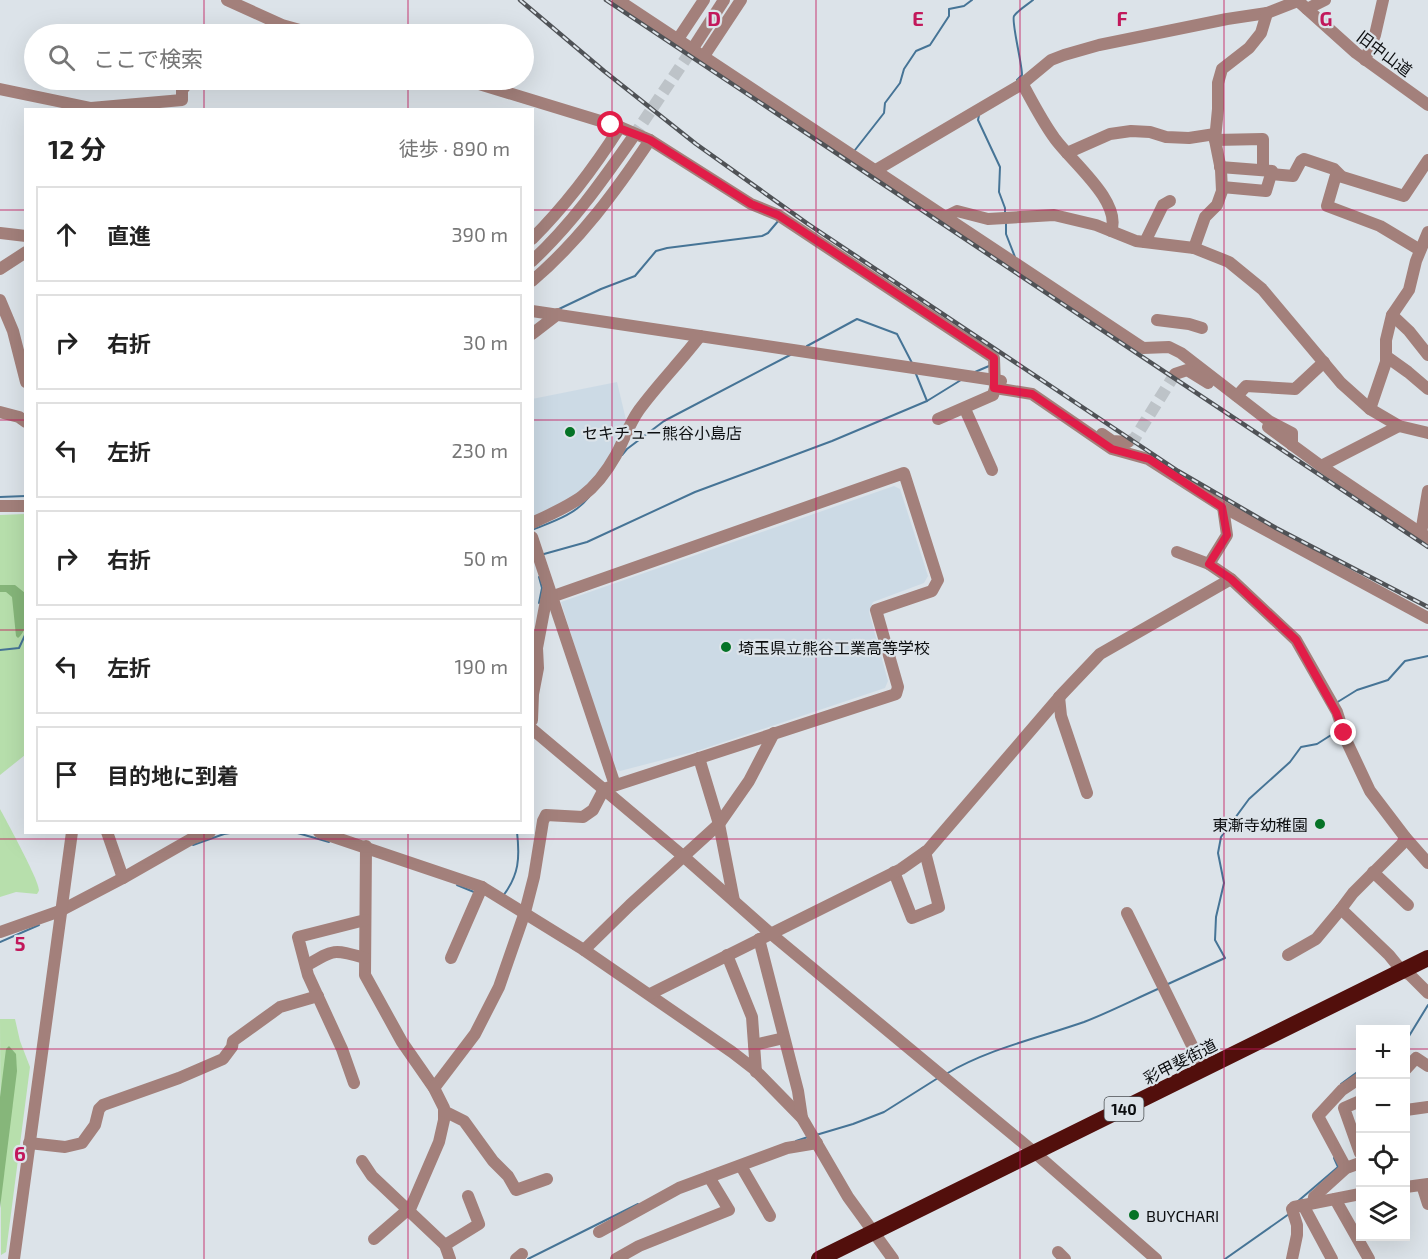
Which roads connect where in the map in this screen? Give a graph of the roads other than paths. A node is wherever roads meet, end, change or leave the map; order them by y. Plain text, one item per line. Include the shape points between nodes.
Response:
1 (227, 0) edge
2 (618, 0) edge
3 (704, 0) edge
4 (724, 0) edge
5 (741, 0) edge
6 (1325, 0) edge
7 (1383, 0) edge
8 (1301, 3) edge
9 (1267, 13) junction
10 (280, 24) edge
11 (678, 39) junction
12 (695, 45) tunnel mouth
13 (704, 56) junction
14 (1365, 60) junction
15 (1020, 85) junction
16 (0, 90) edge
17 (182, 90) edge
18 (492, 90) edge
19 (532, 105) edge
20 (1428, 105) edge
21 (91, 108) edge
22 (91, 108) edge
23 (620, 127) junction
24 (633, 137) tunnel mouth
25 (1215, 137) junction
26 (650, 140) junction
27 (1067, 153) junction
28 (1428, 160) edge
29 (1220, 167) junction
30 (876, 170) junction
31 (1267, 172) junction
32 (1340, 175) junction
33 (1222, 187) junction
34 (1170, 201) dead end
35 (946, 216) junction
36 (1111, 231) junction
37 (1428, 232) edge
38 (0, 233) edge
39 (24, 236) edge
40 (534, 237) edge
41 (1145, 243) junction
42 (1194, 248) junction
43 (1420, 250) junction
44 (24, 253) edge
45 (534, 259) edge
46 (0, 269) edge
47 (534, 279) edge
48 (0, 300) edge
49 (548, 313) edge
50 (1392, 315) junction
51 (1157, 320) dead end
52 (1202, 328) dead end
53 (534, 331) edge
54 (700, 336) junction
55 (22, 354) edge
56 (1428, 355) edge
57 (1387, 357) junction
58 (1324, 362) junction
59 (1175, 374) dead end
60 (995, 384) junction
61 (1428, 389) edge
62 (1237, 396) junction
63 (965, 409) junction
64 (1370, 409) junction
65 (0, 412) edge
66 (938, 419) dead end
67 (24, 421) edge
68 (1399, 426) junction
69 (1428, 433) edge
70 (1128, 442) dead end
71 (1292, 445) junction
72 (1321, 466) junction
73 (992, 470) dead end
74 (1428, 491) edge
75 (0, 506) edge
76 (24, 506) edge
77 (1222, 507) junction
78 (534, 523) edge
79 (1425, 535) edge
80 (534, 543) edge
81 (1177, 552) dead end
82 (1209, 564) junction
83 (1231, 579) junction
84 (550, 593) junction
85 (1428, 618) edge
86 (534, 689) edge
87 (1059, 697) junction
88 (534, 731) edge
89 (774, 733) junction
90 (699, 758) junction
91 (609, 787) junction
92 (1087, 794) dead end
93 (719, 824) junction
94 (72, 834) edge
95 (108, 834) edge
96 (324, 834) edge
97 (187, 836) edge
98 (1405, 837) junction
99 (366, 850) junction
100 (925, 852) junction
101 (683, 856) junction
102 (1428, 863) edge
103 (894, 872) junction
104 (1373, 872) junction
105 (123, 878) junction
106 (480, 891) junction
107 (734, 902) junction
108 (1408, 905) dead end
109 (1341, 909) junction
110 (525, 912) junction
111 (1127, 913) dead end
112 (59, 916) junction
113 (365, 920) junction
114 (0, 932) edge
115 (765, 936) junction
116 (585, 950) junction
117 (727, 955) junction
118 (1288, 955) dead end
119 (365, 958) junction
120 (451, 958) dead end
121 (1428, 958) edge
122 (306, 966) junction
123 (1428, 967) edge
124 (1406, 973) junction
125 (1428, 993) edge
126 (650, 994) junction
127 (318, 996) junction
128 (784, 1038) junction
129 (754, 1045) junction
130 (1410, 1065) edge
131 (1428, 1066) edge
132 (1204, 1070) junction
133 (756, 1072) junction
134 (1358, 1079) edge
135 (354, 1083) dead end
136 (434, 1088) junction
137 (1356, 1102) edge
138 (1428, 1107) edge
139 (1410, 1109) edge
140 (444, 1111) junction
141 (802, 1118) junction
142 (814, 1138) junction
143 (1356, 1142) edge
144 (29, 1143) junction
145 (1038, 1156) junction
146 (362, 1161) dead end
147 (1356, 1164) edge
148 (741, 1166) junction
149 (1346, 1168) junction
150 (710, 1177) junction
151 (547, 1179) dead end
152 (1425, 1184) edge
153 (1410, 1186) edge
154 (1356, 1195) edge
155 (468, 1196) dead end
156 (1335, 1199) junction
157 (1428, 1204) edge
158 (1300, 1206) junction
159 (408, 1210) junction
160 (770, 1216) dead end
161 (599, 1232) dead end
162 (877, 1235) junction
163 (374, 1239) dead end
164 (445, 1245) junction
165 (892, 1258) edge
166 (1330, 1258) edge
167 (14, 1259) edge
168 (450, 1259) edge
169 (616, 1259) edge
170 (819, 1259) edge
171 (838, 1259) edge
172 (1156, 1259) edge
173 (1292, 1259) edge
174 (1369, 1259) edge

1 - 10 street
2 - 11 street
3 - 11 street
4 - 12 street
5 - 13 street
6 - 8 street
7 - 14 street
8 - 9 street
8 - 14 street, 旧中山道
9 - 15 street via 1064,55 1051,60
9 - 25 street via 1261,33 1249,48 1222,69
11 - 13 street
13 - 30 street
14 - 20 street, 旧中山道
15 - 27 street
15 - 30 street
16 - 22 street
17 - 21 street via 182,100
18 - 19 street
19 - 23 street
23 - 26 street
23 - 40 street via 593,170
24 - 45 street via 588,201
25 - 27 street via 1166,137 1131,131 1110,134
25 - 29 street
25 - 31 street via 1263,139
26 - 47 street via 605,205
26 - 60 street via 751,204 778,215 994,358
27 - 36 street via 1100,190 1110,209
28 - 32 street via 1404,196
29 - 31 street
29 - 33 street
30 - 35 street
31 - 32 street via 1293,176 1304,159 1334,169
31 - 33 street via 1266,191
32 - 43 street via 1336,175 1327,206 1380,226
33 - 42 street
34 - 41 street via 1163,205
35 - 36 street via 957,211 988,219 1049,215
35 - 62 street via 1143,348 1168,347 1181,353
36 - 41 street
37 - 43 street
38 - 39 street
41 - 42 street
42 - 58 street via 1228,261 1262,289
43 - 50 street via 1409,290
44 - 46 street
48 - 55 street
49 - 53 street
49 - 54 street
50 - 56 street
50 - 57 street via 1386,340
51 - 52 street
54 - 60 street
54 - 78 street via 638,412 615,456 586,496
57 - 61 street
57 - 64 street
58 - 62 street via 1296,389 1246,386
58 - 64 street
59 - 71 street via 1186,370 1194,373
60 - 63 street via 993,395
60 - 70 street via 1033,385 1112,441
60 - 77 street via 1032,394 1112,449 1149,459
62 - 71 street via 1292,433
63 - 66 street
63 - 73 street
64 - 68 street
65 - 67 street
68 - 69 street
68 - 72 street
71 - 72 street
72 - 79 street
74 - 79 street
75 - 76 street
77 - 82 street via 1227,535
77 - 85 street
80 - 84 street
81 - 82 street
82 - 83 street
83 - 87 street via 1100,654
83 - 98 street via 1296,640 1336,712 1370,790
84 - 86 street via 537,648
84 - 89 street via 904,473 938,580 932,591 876,610 898,687 896,694
84 - 91 street
87 - 92 street via 1061,716
87 - 100 street
88 - 91 street
89 - 90 street
89 - 93 street via 749,781
90 - 91 street
90 - 93 street
91 - 101 street
91 - 110 street via 583,817 546,815
93 - 101 street
93 - 107 street
94 - 112 street
95 - 105 street
96 - 99 street
97 - 105 street
98 - 102 street
98 - 104 street
99 - 106 street
99 - 113 street
100 - 103 street
100 - 103 street via 939,907 912,918
101 - 107 street
101 - 116 street
103 - 115 street
104 - 108 street
104 - 109 street
105 - 112 street
106 - 110 street
106 - 120 street
107 - 115 street
109 - 118 street via 1316,939
109 - 124 street
110 - 116 street
110 - 136 street via 499,987 475,1034
111 - 132 street
112 - 114 street
112 - 144 street
113 - 119 street
113 - 122 street via 298,937
115 - 117 street
115 - 128 street
115 - 145 street via 943,1075
116 - 126 street
117 - 126 street
117 - 129 street via 752,1017
119 - 122 street via 330,952
119 - 136 street via 365,975 402,1042
121 - 124 highway, 彩甲斐街道 / 140
122 - 127 street
123 - 124 highway, 彩甲斐街道 / 140
124 - 125 street
124 - 132 highway, 彩甲斐街道 / 140
124 - 145 highway, 彩甲斐街道 / 140
126 - 133 street
127 - 135 street
127 - 144 street via 280,1007 233,1041 223,1059 103,1105 95,1125 78,1145
128 - 129 street
128 - 141 street
129 - 133 street
130 - 131 street via 1416,1058
132 - 145 highway, 彩甲斐街道 / 140
133 - 141 street
134 - 149 street via 1342,1090 1318,1116
136 - 140 street
137 - 143 street via 1344,1107
138 - 139 street
140 - 151 street via 464,1121 516,1190
140 - 159 street via 439,1142
141 - 142 street
142 - 148 street
142 - 162 street via 848,1197
144 - 167 street
145 - 162 highway, 彩甲斐街道 / 140
145 - 172 street
146 - 159 street
147 - 149 street
148 - 150 street
148 - 160 street
149 - 158 street
150 - 161 street via 679,1188
150 - 169 street via 729,1210
152 - 153 street
152 - 157 street
154 - 156 street
155 - 164 street via 479,1224
156 - 158 street
156 - 174 street
158 - 166 street
158 - 173 street
159 - 163 street
159 - 164 street
162 - 165 street
162 - 170 highway, 彩甲斐街道 / 140
162 - 171 highway, 彩甲斐街道 / 140
164 - 168 street

